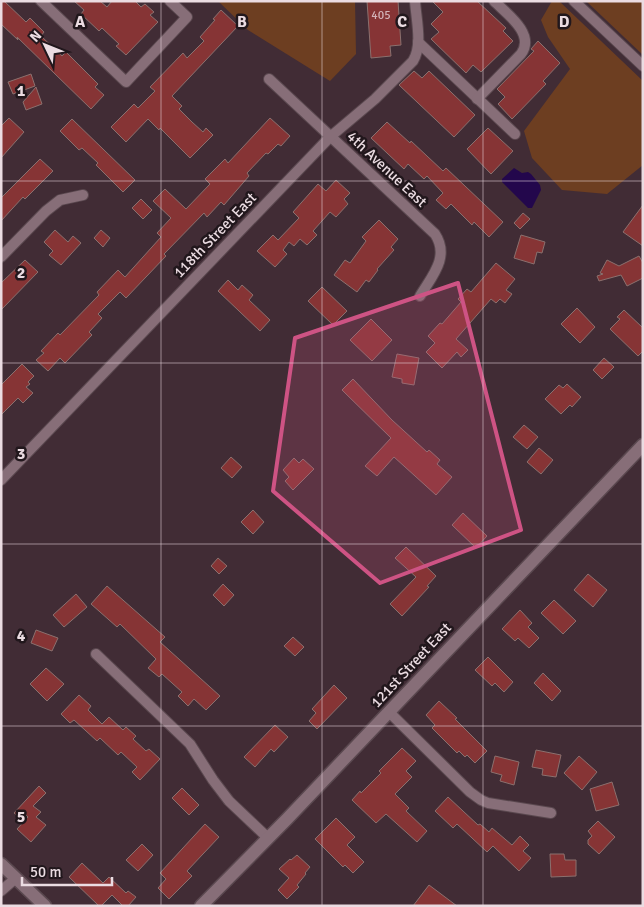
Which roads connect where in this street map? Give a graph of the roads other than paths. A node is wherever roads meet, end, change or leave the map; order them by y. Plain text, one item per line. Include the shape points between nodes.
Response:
1 (41, 1) edge
2 (170, 1) edge
3 (415, 1) edge
4 (494, 1) edge
5 (574, 1) edge
6 (418, 42) junction
7 (643, 66) edge
8 (269, 79) dead end
9 (477, 99) junction
10 (515, 134) dead end
11 (330, 137) junction
12 (83, 195) dead end
13 (1, 256) edge
14 (420, 296) dead end
15 (643, 445) edge
16 (1, 480) edge
17 (96, 654) dead end
18 (389, 712) junction
19 (551, 813) dead end
20 (268, 838) junction
21 (1, 864) edge
22 (16, 878) junction
23 (1, 892) edge
24 (45, 906) edge
25 (201, 906) edge

1 - 2 street via 126,82 187,17
3 - 6 street, 118th Street East
4 - 9 street via 523,33 524,49
5 - 7 street
6 - 9 street
6 - 11 street, 118th Street East via 413,61
8 - 11 street, 4th Avenue East
9 - 10 street
11 - 14 street, 4th Avenue East via 440,242 441,258
11 - 16 street, 118th Street East
12 - 13 street via 60,200
15 - 18 street, 121st Street East
17 - 20 street via 190,744 213,780
18 - 19 street via 481,800
18 - 20 street, 121st Street East
20 - 25 street, 121st Street East
21 - 22 street
22 - 23 street
22 - 24 street

